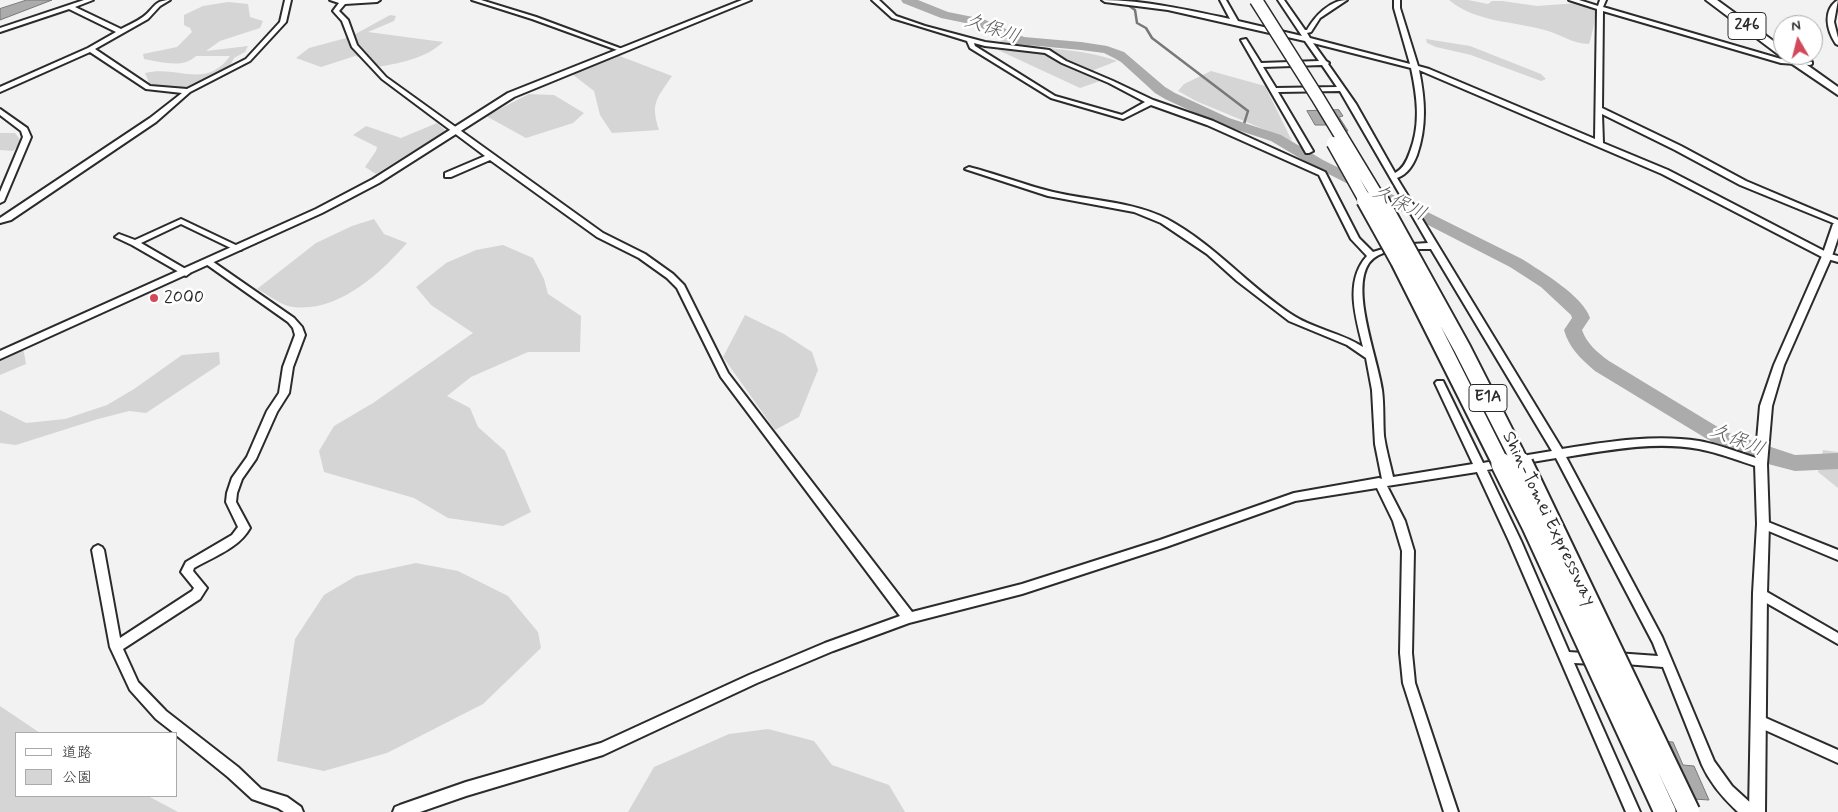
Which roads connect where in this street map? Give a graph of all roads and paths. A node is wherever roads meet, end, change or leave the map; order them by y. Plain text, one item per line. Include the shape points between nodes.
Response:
1 (90, 0) edge
2 (167, 0) edge
3 (288, 0) edge
4 (333, 0) edge
5 (377, 0) edge
6 (475, 0) edge
7 (748, 0) edge
8 (875, 0) edge
9 (1105, 0) edge
10 (1223, 0) edge
11 (1246, 0) edge
12 (1256, 0) edge
13 (1281, 0) edge
14 (1344, 0) edge
15 (1397, 0) edge
16 (1572, 0) edge
17 (1603, 0) edge
18 (1711, 0) edge
19 (1722, 0) edge
20 (344, 2) junction
21 (1838, 2) edge
22 (70, 7) junction
23 (1600, 8) junction
24 (1235, 22) junction
25 (0, 30) edge
26 (121, 32) junction
27 (1304, 32) junction
28 (1773, 37) edge
29 (970, 40) junction
30 (1244, 40) dead end
31 (1309, 40) junction
32 (1838, 43) edge
33 (1773, 46) edge
34 (90, 50) junction
35 (622, 50) junction
36 (1773, 59) edge
37 (1326, 63) junction
38 (1259, 65) junction
39 (1805, 65) edge
40 (1811, 65) edge
41 (1415, 66) junction
42 (1838, 83) edge
43 (1342, 89) junction
44 (0, 90) edge
45 (1273, 90) junction
46 (188, 91) junction
47 (1838, 92) edge
48 (1150, 102) junction
49 (1598, 109) junction
50 (0, 111) edge
51 (454, 132) junction
52 (1599, 143) junction
53 (1309, 151) dead end
54 (489, 157) junction
55 (969, 169) dead end
56 (448, 175) dead end
57 (1392, 176) junction
58 (0, 201) edge
59 (0, 221) edge
60 (1838, 224) edge
61 (119, 237) dead end
62 (135, 243) junction
63 (1435, 246) junction
64 (238, 248) junction
65 (1372, 256) junction
66 (1827, 256) junction
67 (1838, 259) edge
68 (209, 262) junction
69 (186, 273) junction
70 (0, 355) edge
71 (1371, 358) junction
72 (1440, 383) dead end
73 (1559, 454) junction
74 (1761, 462) junction
75 (1481, 466) junction
76 (1383, 482) junction
77 (1763, 524) junction
78 (98, 550) dead end
79 (1838, 555) edge
80 (1760, 593) junction
81 (908, 618) junction
82 (1838, 639) edge
83 (116, 647) junction
84 (1565, 657) junction
85 (1667, 662) junction
86 (1759, 721) junction
87 (1838, 757) edge
88 (296, 812) edge
89 (400, 812) edge
90 (1451, 812) edge
91 (1633, 812) edge
92 (1665, 812) edge
93 (1689, 812) edge
94 (1750, 812) edge
95 (1757, 812) edge

1 - 22 street
2 - 26 street via 146,18
3 - 46 street via 283,22 248,60
4 - 20 street
5 - 20 street
6 - 35 street
7 - 35 street
8 - 29 street via 894,17
9 - 24 street via 1168,8
10 - 24 street
11 - 92 highway, Shin-Tomei Expressway / E1A, bridge via 1322,123 1399,261 1533,526
12 - 93 highway, Shin-Tomei Expressway / E1A, bridge via 1356,158 1484,390 1555,530
13 - 27 street
14 - 27 street via 1318,17 1309,31
15 - 41 street
16 - 23 street
17 - 23 street
18 - 33 highway, 246
19 - 28 highway, 246
20 - 51 street via 336,12 345,20 354,46 384,78
21 - 32 street via 1830,15 1833,37
22 - 25 street
22 - 26 street
23 - 36 street
23 - 49 street
24 - 31 street
26 - 34 street
27 - 31 street
29 - 48 street via 1046,51
29 - 48 street via 972,47 1062,100 1122,117
30 - 38 street
31 - 37 street
31 - 41 street
34 - 44 street
34 - 46 street via 148,88
35 - 51 street via 511,95
37 - 38 street
37 - 43 street
38 - 45 street
39 - 47 highway, 246
40 - 42 highway, 246
41 - 52 street
41 - 57 street via 1421,130 1404,171
43 - 45 street
43 - 57 street
45 - 53 street
46 - 59 street via 153,120
48 - 65 street via 1210,122 1322,174 1355,239
49 - 52 street
49 - 60 street via 1742,183
50 - 58 street via 24,130 27,137
51 - 54 street
51 - 64 street via 346,198
52 - 66 street via 1674,177
54 - 56 street
54 - 81 street via 600,235 642,256 681,287 724,375
55 - 71 street via 1051,194 1136,210 1164,221 1210,252 1292,319 1350,343
57 - 63 street
60 - 66 street
61 - 62 street
62 - 64 street via 181,221
62 - 69 street
63 - 65 street via 1402,247
63 - 73 street
64 - 68 street
65 - 71 street via 1364,263 1359,282 1360,315
66 - 67 street
66 - 74 street via 1779,365 1766,406
68 - 69 street
68 - 83 street via 291,320 300,335 288,367 284,393 232,493 231,502 244,528 236,538 190,565 187,572 201,588 196,595
69 - 70 street
71 - 76 street via 1377,390
72 - 75 street
73 - 74 street via 1633,444 1690,444
73 - 75 street
73 - 85 street
74 - 77 street
75 - 76 street
75 - 84 street
76 - 81 street via 1294,497 1022,590
76 - 90 street via 1408,551 1406,653 1410,683
77 - 79 street
77 - 80 street
78 - 83 street
80 - 82 street
80 - 86 street
81 - 89 street via 812,654 603,749
83 - 88 street via 134,686 161,714 257,794 282,802
84 - 85 street
84 - 91 street
85 - 94 street via 1713,772 1733,798
86 - 87 street
86 - 95 street

